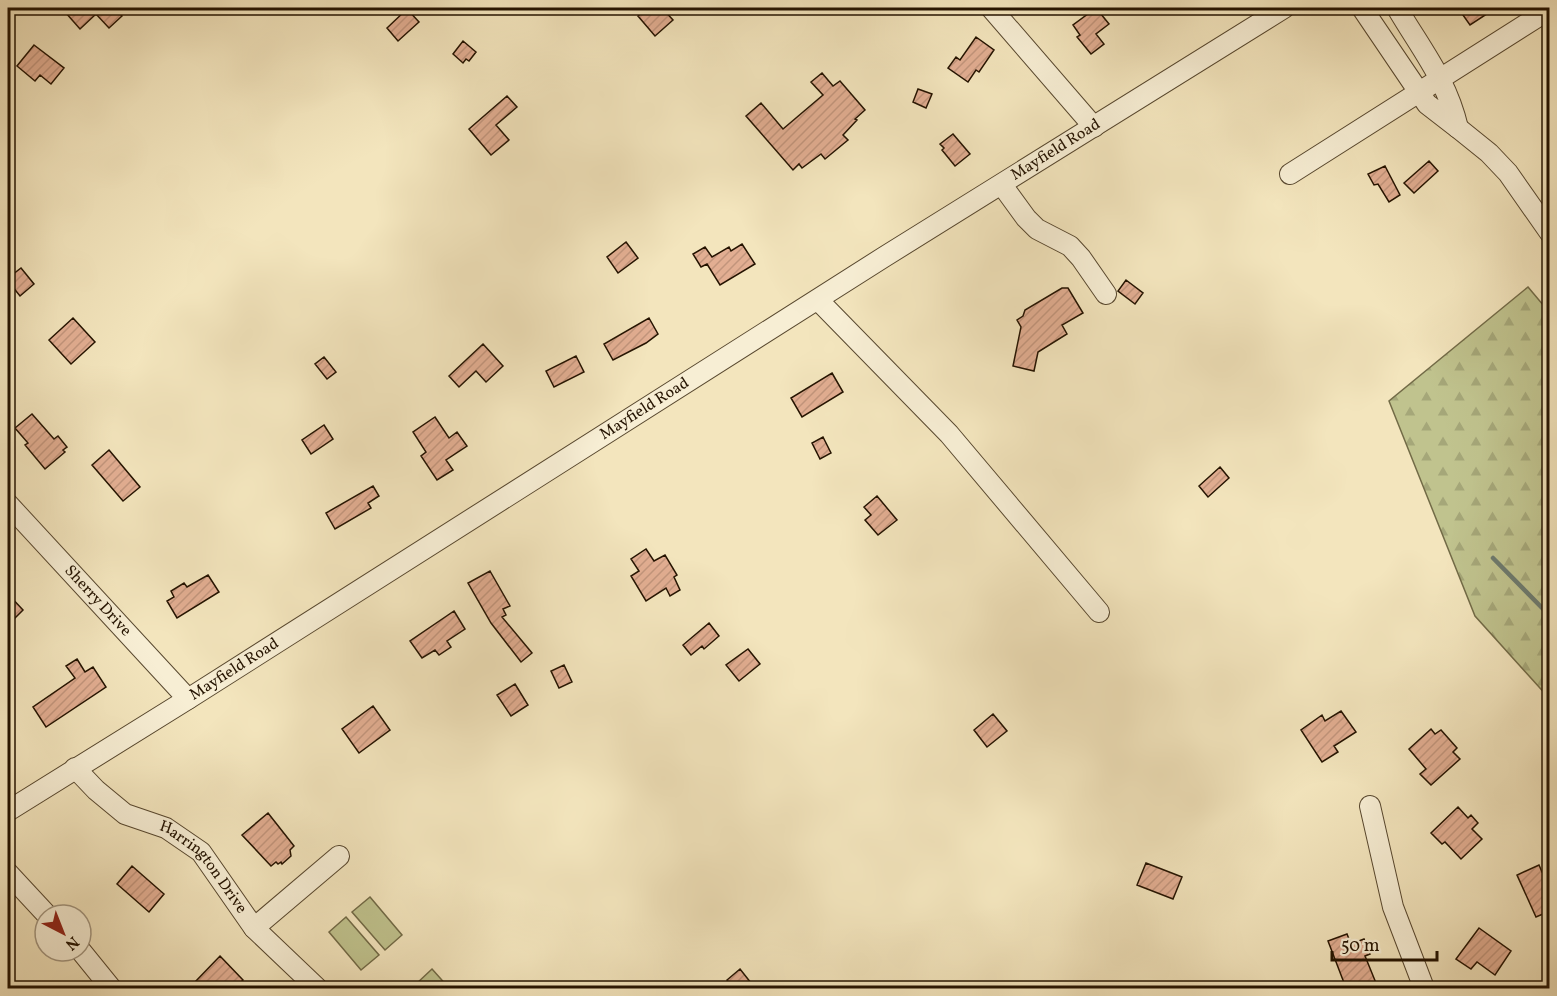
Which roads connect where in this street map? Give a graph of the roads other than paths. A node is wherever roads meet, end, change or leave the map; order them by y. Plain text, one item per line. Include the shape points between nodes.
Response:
1 (991, 8) edge
2 (1284, 8) edge
3 (1362, 8) edge
4 (1397, 8) edge
5 (1550, 9) edge
6 (1441, 78) junction
7 (1419, 92) junction
8 (1094, 127) junction
9 (1458, 128) junction
10 (1290, 174) dead end
11 (1002, 185) junction
12 (1550, 232) edge
13 (1106, 294) dead end
14 (818, 300) junction
15 (8, 504) edge
16 (1099, 612) dead end
17 (188, 699) junction
18 (75, 768) junction
19 (1370, 806) dead end
20 (8, 811) edge
21 (339, 856) dead end
22 (8, 873) edge
23 (36, 903) edge
24 (254, 928) junction
25 (91, 963) edge
26 (111, 988) edge
27 (317, 988) edge
28 (1424, 988) edge

1 - 8 street
2 - 8 street, Mayfield Road
3 - 7 street
4 - 6 street
5 - 6 street
6 - 7 street
6 - 9 street
7 - 9 street via 1427,104
7 - 10 street
8 - 11 street, Mayfield Road
9 - 12 street via 1508,173
11 - 13 street via 1036,229 1070,246
11 - 14 street, Mayfield Road
14 - 16 street via 950,434
14 - 17 street, Mayfield Road
15 - 17 street, Sherry Drive
17 - 18 street, Mayfield Road
18 - 20 street, Mayfield Road
18 - 24 street, Harrington Drive via 125,814 166,828 201,852
19 - 28 street via 1393,907
21 - 24 street
22 - 23 street
24 - 27 street, Harrington Drive
25 - 26 street

